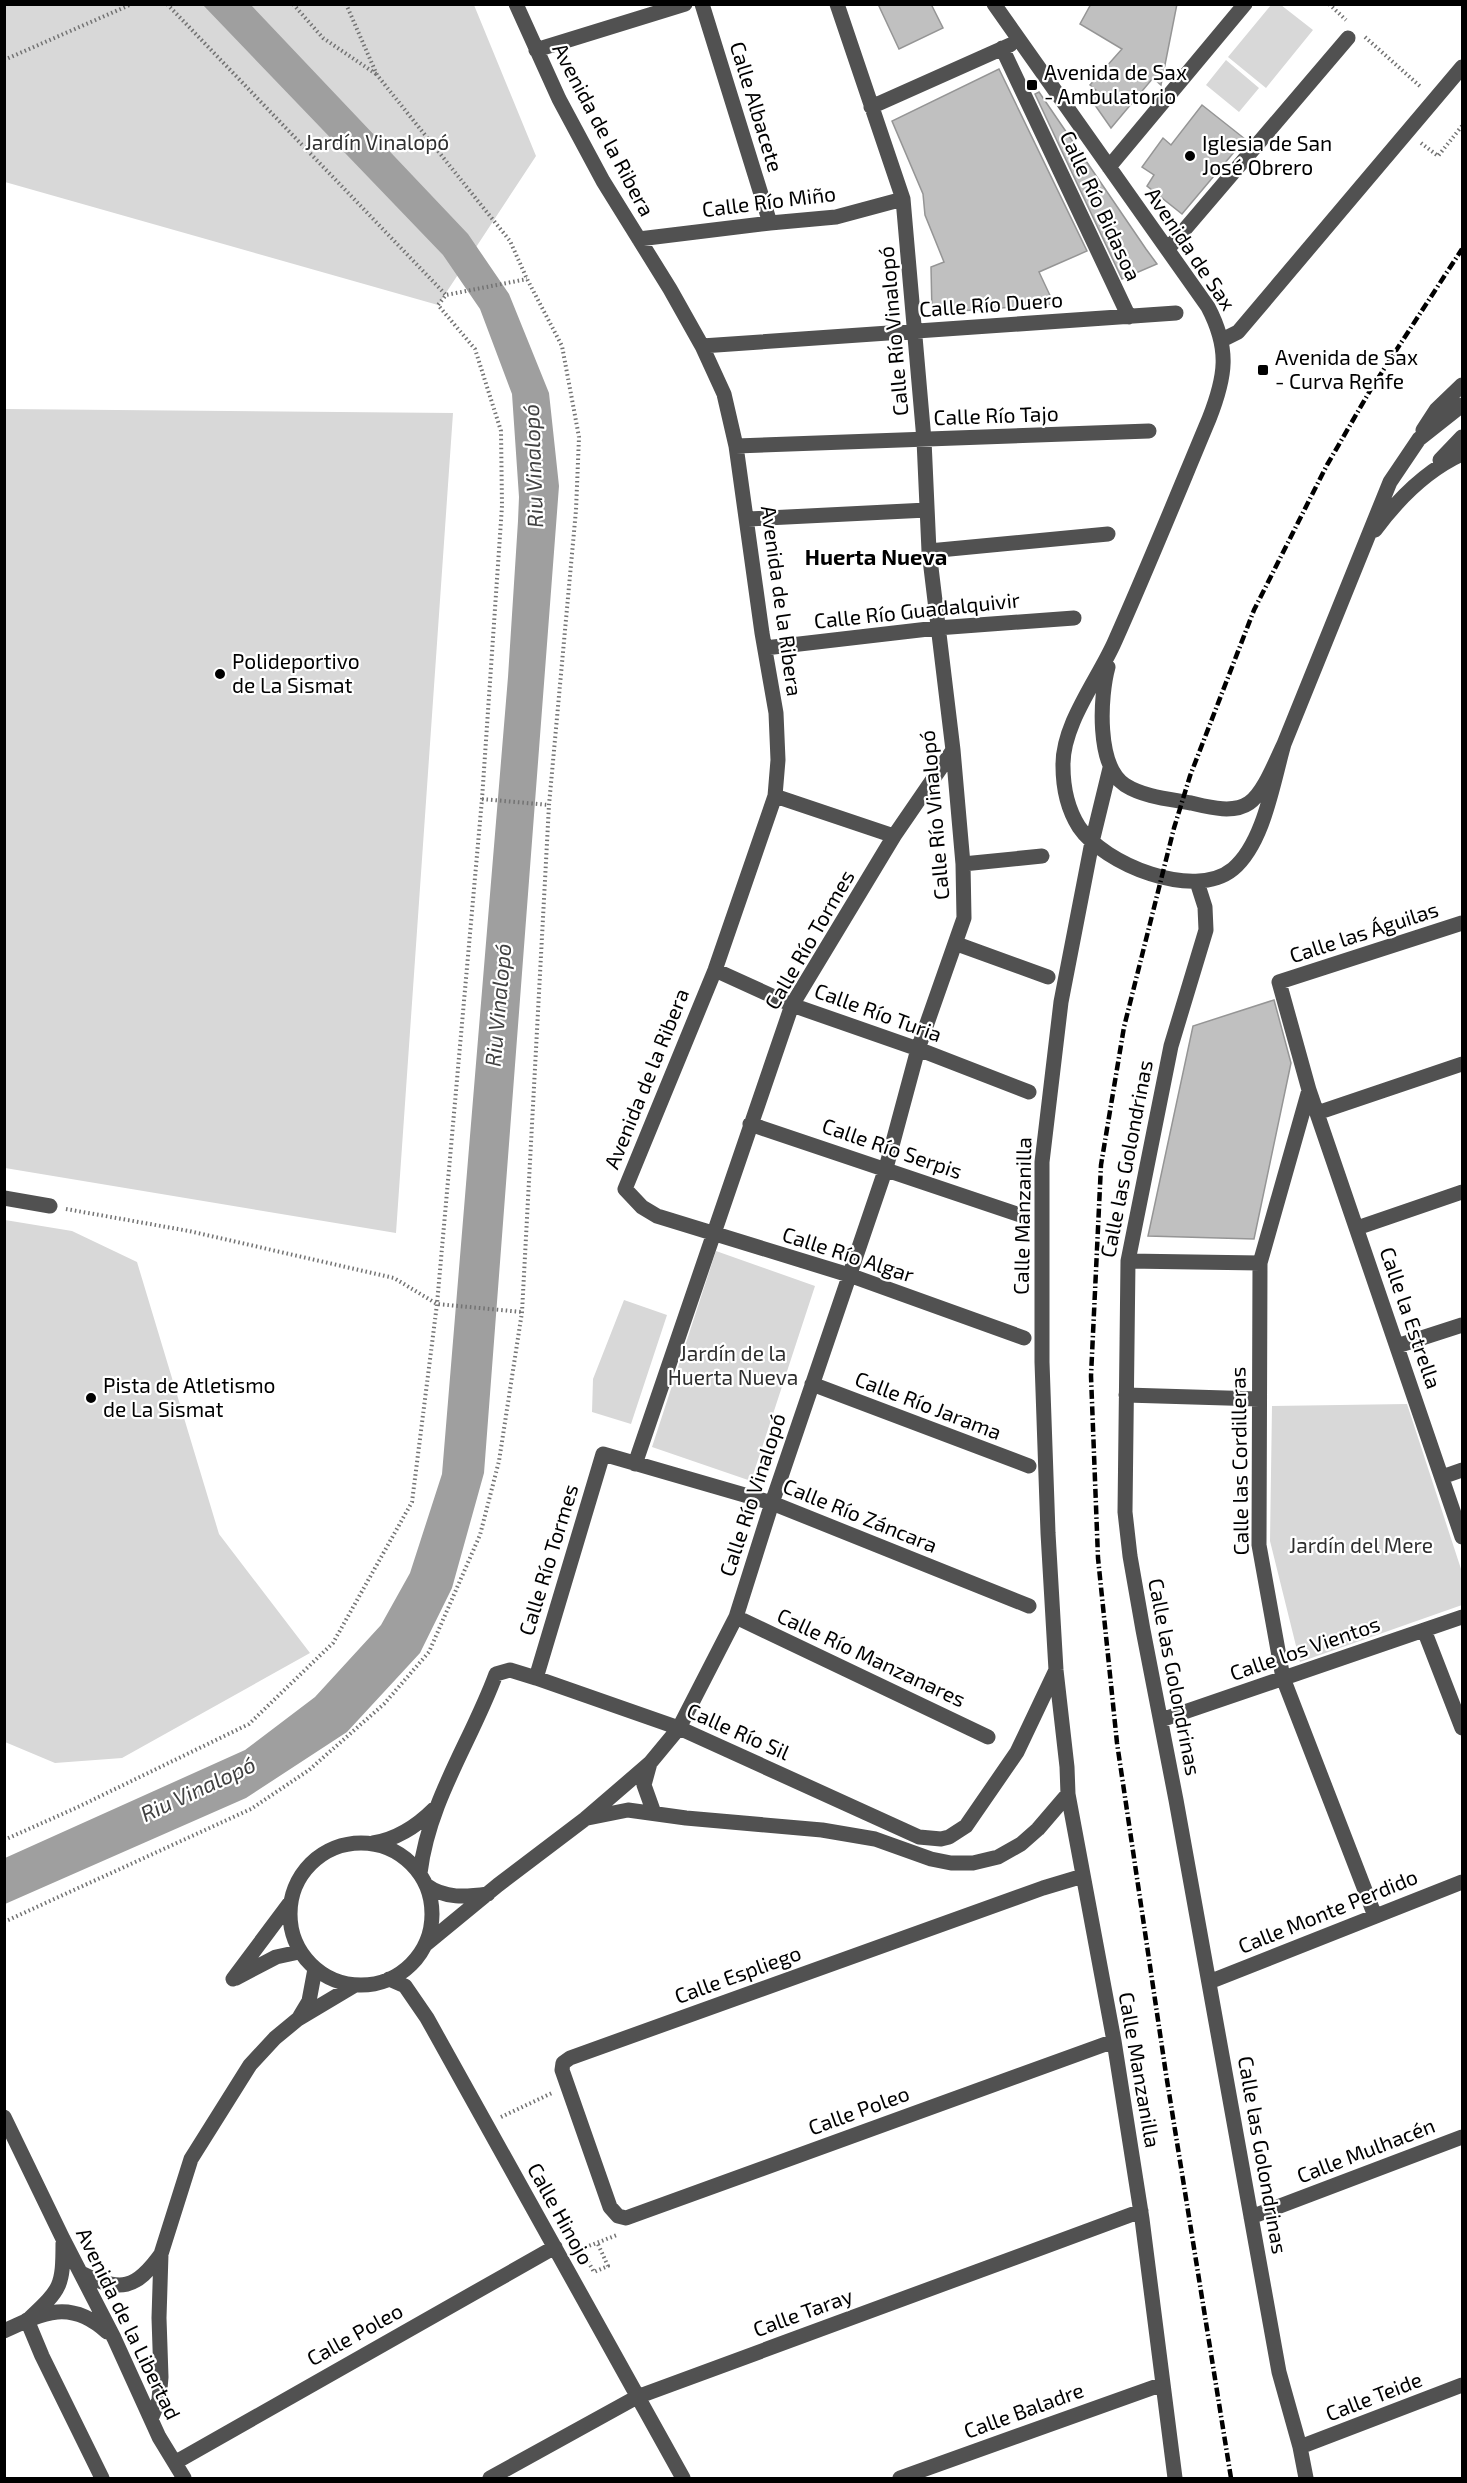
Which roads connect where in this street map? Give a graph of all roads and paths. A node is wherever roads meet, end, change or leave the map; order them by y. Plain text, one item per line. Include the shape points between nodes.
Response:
1 (132, 4) edge
2 (166, 4) edge
3 (293, 4) edge
4 (346, 4) edge
5 (516, 4) edge
6 (685, 4) edge
7 (702, 4) edge
8 (837, 4) edge
9 (994, 4) edge
10 (1245, 4) edge
11 (1329, 4) edge
12 (1348, 30) joint
13 (1365, 37) dead end
14 (1020, 40) junction
15 (1002, 48) junction
16 (536, 50) junction
17 (4, 60) edge
18 (1462, 67) edge
19 (377, 75) junction
20 (1436, 100) junction
21 (871, 107) junction
22 (1462, 126) edge
23 (1438, 156) dead end
24 (1109, 167) junction
25 (903, 198) junction
26 (770, 223) junction
27 (639, 239) junction
28 (1168, 249) junction
29 (527, 279) junction
30 (446, 295) junction
31 (1176, 313) dead end
32 (1129, 317) junction
33 (915, 331) junction
34 (1222, 340) junction
35 (702, 346) junction
36 (1462, 385) edge
37 (1462, 405) edge
38 (1149, 431) dead end
39 (1462, 437) edge
40 (1419, 439) junction
41 (924, 440) junction
42 (736, 446) junction
43 (1462, 454) edge
44 (1431, 472) junction
45 (927, 510) junction
46 (748, 519) junction
47 (1108, 534) dead end
48 (1365, 545) junction
49 (929, 550) junction
50 (1074, 618) dead end
51 (937, 628) junction
52 (1114, 644) junction
53 (765, 648) junction
54 (1284, 744) junction
55 (953, 750) junction
56 (1110, 768) junction
57 (775, 796) junction
58 (482, 799) junction
59 (549, 805) junction
60 (894, 836) junction
61 (1092, 842) junction
62 (1042, 855) dead end
63 (963, 864) junction
64 (1197, 882) junction
65 (1462, 923) edge
66 (957, 944) junction
67 (715, 970) junction
68 (1048, 977) dead end
69 (792, 1005) junction
70 (918, 1049) junction
71 (1462, 1064) edge
72 (1310, 1090) junction
73 (1029, 1092) dead end
74 (1317, 1113) junction
75 (750, 1124) junction
76 (886, 1168) junction
77 (1462, 1192) edge
78 (4, 1198) edge
79 (50, 1206) joint
80 (1020, 1215) dead end
81 (657, 1216) joint
82 (1356, 1228) junction
83 (713, 1234) junction
84 (1128, 1261) junction
85 (1260, 1263) junction
86 (849, 1275) junction
87 (437, 1304) junction
88 (522, 1312) junction
89 (1462, 1325) edge
90 (1024, 1338) dead end
91 (1397, 1346) junction
92 (812, 1384) junction
93 (1126, 1395) junction
94 (1260, 1399) junction
95 (603, 1454) joint
96 (635, 1464) junction
97 (1029, 1466) dead end
98 (1462, 1470) edge
99 (1442, 1477) junction
100 (772, 1503) junction
101 (1462, 1537) edge
102 (1029, 1606) dead end
103 (736, 1617) junction
104 (1462, 1617) edge
105 (1424, 1630) junction
106 (1056, 1670) junction
107 (536, 1678) junction
108 (1283, 1678) junction
109 (1161, 1720) junction
110 (679, 1728) junction
111 (1462, 1728) edge
112 (988, 1737) dead end
113 (650, 1763) junction
114 (1068, 1794) junction
115 (434, 1809) junction
116 (654, 1813) junction
117 (585, 1819) junction
118 (919, 1837) joint
119 (4, 1840) edge
120 (373, 1843) junction
121 (1083, 1876) junction
122 (423, 1879) junction
123 (1462, 1882) edge
124 (488, 1894) junction
125 (289, 1904) junction
126 (1375, 1916) junction
127 (4, 1922) edge
128 (425, 1945) junction
129 (299, 1952) junction
130 (315, 1969) junction
131 (389, 1979) junction
132 (1209, 1982) junction
133 (355, 1985) junction
134 (298, 2019) junction
135 (1114, 2041) junction
136 (568, 2086) junction
137 (4, 2117) edge
138 (487, 2123) junction
139 (1462, 2137) edge
140 (1141, 2211) junction
141 (618, 2216) joint
142 (1251, 2217) junction
143 (63, 2239) junction
144 (555, 2247) junction
145 (581, 2249) junction
146 (162, 2254) junction
147 (569, 2272) junction
148 (81, 2273) junction
149 (27, 2320) junction
150 (4, 2331) edge
151 (114, 2338) junction
152 (1163, 2384) junction
153 (1462, 2385) edge
154 (637, 2397) junction
155 (151, 2419) junction
156 (159, 2437) junction
157 (1300, 2447) junction
158 (176, 2462) junction
159 (102, 2478) edge
160 (174, 2478) edge
161 (184, 2478) edge
162 (490, 2478) edge
163 (683, 2478) edge
164 (900, 2478) edge
165 (1175, 2478) edge
166 (1306, 2478) edge

1 - 17 path
2 - 30 path
3 - 19 path via 323,38
4 - 19 path
5 - 16 street, Avenida de la Ribera
6 - 16 street
7 - 26 street, Calle Albacete
8 - 21 street, Calle Río Vinalopó
9 - 14 street, Avenida de Sax
10 - 24 street
11 - 12 path
12 - 28 street
13 - 20 path
14 - 15 street
14 - 24 street, Avenida de Sax
15 - 21 street
15 - 32 street, Calle Río Bidasoa
16 - 27 street, Avenida de la Ribera via 603,181
18 - 20 street
19 - 29 path via 510,241
20 - 34 street via 1238,332
21 - 25 street, Calle Río Vinalopó
22 - 23 path
24 - 28 street, Avenida de Sax
25 - 26 street, Calle Río Miño via 836,217
25 - 33 street, Calle Río Vinalopó
26 - 27 street, Calle Río Miño
27 - 35 street, Avenida de la Ribera
28 - 34 street, Avenida de Sax via 1208,307
29 - 30 path
29 - 59 path via 562,346 579,437
30 - 58 path via 438,305 475,349 501,431 502,506
31 - 32 street, Calle Río Duero
32 - 33 street, Calle Río Duero
33 - 35 street, Calle Río Duero
33 - 41 street, Calle Río Vinalopó
34 - 52 street, Avenida de Sax via 1224,371 1220,391
35 - 42 street, Avenida de la Ribera via 724,394
36 - 40 street via 1436,410
37 - 40 street
38 - 41 street, Calle Río Tajo
39 - 44 street
40 - 48 street via 1390,482
41 - 42 street, Calle Río Tajo
41 - 45 street, Calle Río Vinalopó
42 - 46 street, Avenida de la Ribera
43 - 44 street
44 - 48 street via 1395,505
45 - 46 street
45 - 49 street, Calle Río Vinalopó
46 - 53 street, Avenida de la Ribera
47 - 49 street
48 - 54 street
49 - 51 street, Calle Río Vinalopó
50 - 51 street, Calle Río Guadalquivir
51 - 53 street, Calle Río Guadalquivir
51 - 55 street, Calle Río Vinalopó
52 - 56 street via 1103,699
52 - 61 street via 1076,717 1063,763 1070,809
53 - 57 street, Avenida de la Ribera via 776,713
54 - 56 street via 1252,801 1230,809 1148,795 1125,785
54 - 64 street via 1259,829 1241,861 1230,871
55 - 60 street, Calle Río Tormes
55 - 63 street, Calle Río Vinalopó
56 - 61 street, Calle Manzanilla
57 - 60 street
57 - 67 street, Avenida de la Ribera
58 - 59 path
58 - 87 path
59 - 88 path
60 - 69 street, Calle Río Tormes
61 - 64 street via 1127,866
61 - 106 street, Calle Manzanilla via 1061,1002 1042,1162 1042,1373
62 - 63 street
63 - 66 street, Calle Río Vinalopó via 964,918
64 - 84 street, Calle las Golondrinas via 1205,907 1206,930 1171,1046
65 - 72 street, Calle las Águilas via 1279,982
66 - 68 street
66 - 70 street, Calle Río Vinalopó
67 - 69 street, Calle Río Turia
67 - 81 street, Avenida de la Ribera via 625,1189 642,1208
69 - 70 street, Calle Río Turia
69 - 75 street, Calle Río Tormes
70 - 73 street, Calle Río Turia
70 - 76 street, Calle Río Vinalopó
71 - 74 street
72 - 74 street
72 - 85 street, Calle las Cordilleras
74 - 82 street, Calle la Estrella
75 - 76 street, Calle Río Serpis
75 - 83 street, Calle Río Tormes
76 - 80 street, Calle Río Serpis
76 - 86 street, Calle Río Vinalopó
77 - 82 street
78 - 79 street
79 - 87 path via 189,1231 394,1278
81 - 83 street, Calle Río Algar
82 - 91 street, Calle la Estrella
83 - 86 street, Calle Río Algar
83 - 96 street, Calle Río Tormes
84 - 85 street
84 - 93 street, Calle las Golondrinas
85 - 94 street, Calle las Cordilleras
86 - 90 street, Calle Río Algar
86 - 92 street, Calle Río Vinalopó
87 - 88 path
87 - 119 path via 411,1502 333,1643 249,1724
88 - 127 path via 499,1461 480,1535 429,1652 384,1704 309,1770 251,1809
89 - 91 street
91 - 99 street, Calle la Estrella
92 - 97 street, Calle Río Jarama
92 - 100 street, Calle Río Vinalopó
93 - 94 street
93 - 109 street, Calle las Golondrinas via 1125,1512
94 - 108 street, Calle las Cordilleras via 1259,1545
95 - 96 street, Calle Río Záncara
95 - 107 street, Calle Río Tormes
96 - 100 street, Calle Río Záncara
98 - 99 street
99 - 101 street, Calle la Estrella
100 - 102 street, Calle Río Záncara
100 - 103 street, Calle Río Vinalopó
103 - 110 street, Calle Río Vinalopó
103 - 112 street, Calle Río Manzanares
104 - 105 street, Calle los Vientos
105 - 108 street, Calle los Vientos
105 - 111 street
106 - 114 street, Calle Manzanilla
106 - 118 street, Calle Manzanilla via 1017,1752 966,1826 941,1839
107 - 110 street, Calle Río Sil
107 - 115 street, Calle Río Sil via 510,1670 496,1674
108 - 109 street, Calle los Vientos
108 - 126 street, Calle las Cordilleras
109 - 132 street, Calle las Golondrinas
110 - 113 street, Calle Río Vinalopó
110 - 118 street, Calle Río Sil
113 - 116 street via 644,1785
113 - 117 street, Calle Río Vinalopó
114 - 116 street via 1021,1844 998,1857 973,1863 931,1859 856,1835
114 - 121 street, Calle Manzanilla
115 - 120 street via 403,1833
115 - 122 street, Calle Río Sil via 424,1844
116 - 117 street via 628,1810
117 - 124 street, Calle Río Vinalopó
120 - 122 street via 407,1859
120 - 125 street via 350,1843 328,1850 309,1863 296,1882
121 - 135 street, Calle Manzanilla
121 - 136 street, Calle Espliego via 570,2058 563,2063 562,2070
122 - 124 street via 435,1892 456,1897
122 - 128 street via 432,1905 432,1925
123 - 126 street, Calle Monte Perdido
124 - 128 street, Calle Río Vinalopó
125 - 129 street via 292,1937
125 - 129 street via 233,1979 276,1957
126 - 132 street, Calle Monte Perdido
128 - 131 street via 404,1971
129 - 130 street
130 - 133 street via 333,1980
130 - 134 street via 309,2001
131 - 133 street
131 - 138 street, Calle Hinojo via 405,1986 427,2018
132 - 142 street, Calle las Golondrinas
133 - 134 street
134 - 146 street via 250,2065 191,2159
135 - 140 street, Calle Manzanilla
135 - 141 street, Calle Poleo via 626,2218
136 - 138 path
136 - 141 street, Calle Espliego via 610,2207
137 - 143 street, Avenida de la Libertad
138 - 144 street, Calle Hinojo
139 - 142 street, Calle Mulhacén
140 - 152 street, Calle Manzanilla
140 - 154 street, Calle Taray
142 - 157 street, Calle las Golondrinas via 1280,2372
143 - 148 street, Avenida de la Libertad
143 - 149 street via 61,2284
144 - 147 street, Calle Hinojo
144 - 158 street, Calle Poleo
145 - 145 path via 597,2242 608,2266 594,2272
145 - 147 path via 576,2251 584,2266
146 - 148 street via 139,2280 124,2284 97,2281
146 - 155 street via 161,2377 159,2400
147 - 154 street, Calle Hinojo
148 - 151 street, Avenida de la Libertad
149 - 150 street
149 - 151 street via 75,2311 94,2320
149 - 159 street
151 - 155 street, Avenida de la Libertad
152 - 164 street, Calle Baladre
152 - 165 street, Calle Manzanilla
153 - 157 street, Calle Teide
154 - 162 street, Calle Taray
154 - 163 street, Calle Hinojo
155 - 156 street, Avenida de la Libertad
156 - 158 street, Avenida de la Libertad
156 - 160 street
157 - 166 street, Calle las Golondrinas
158 - 161 street, Avenida de la Libertad

